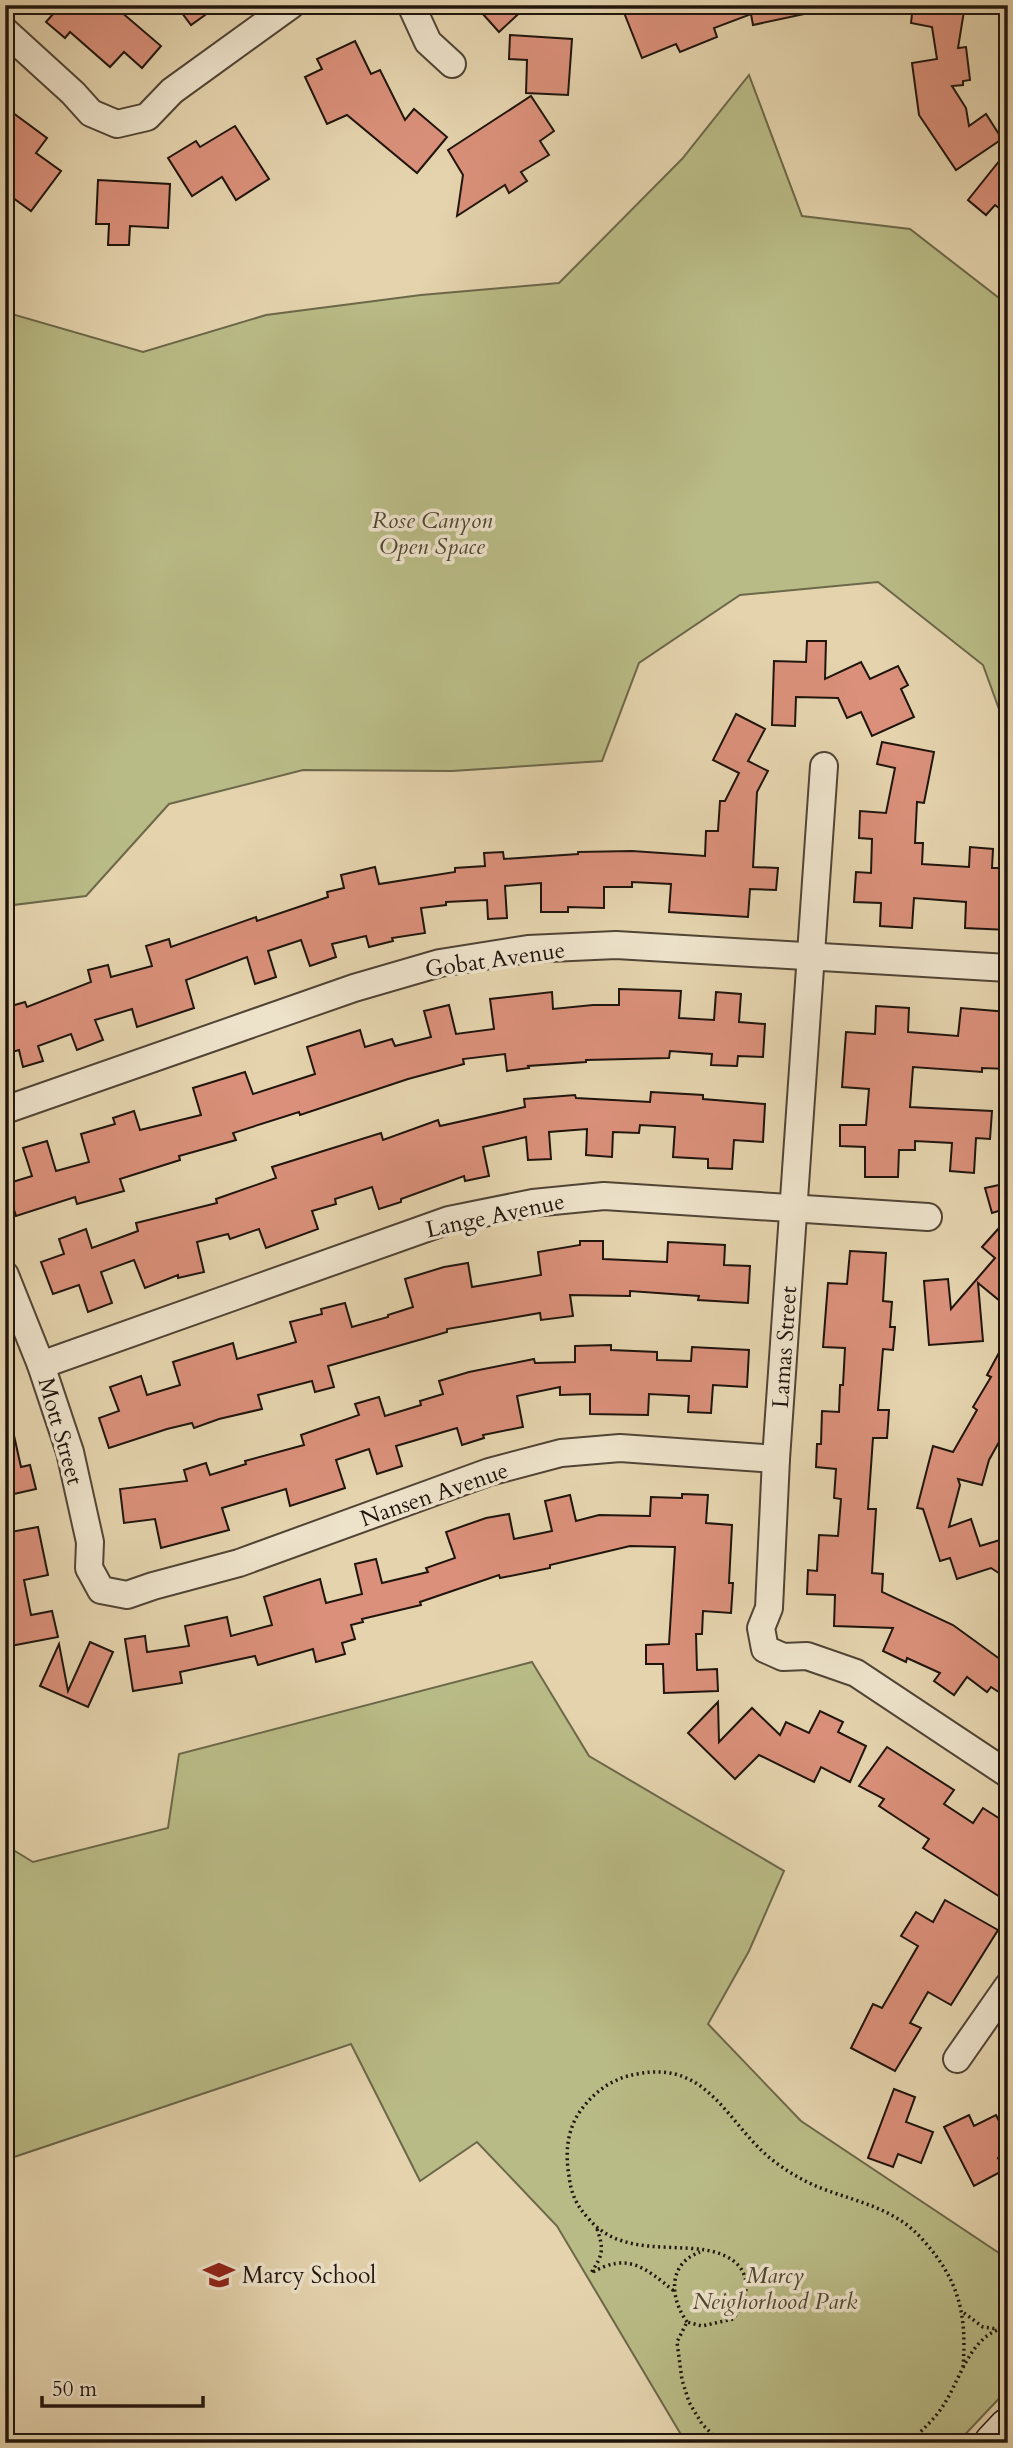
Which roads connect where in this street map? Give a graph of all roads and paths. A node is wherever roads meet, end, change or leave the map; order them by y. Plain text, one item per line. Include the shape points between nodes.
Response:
1 (291, 5) edge
2 (411, 5) edge
3 (5, 31) edge
4 (452, 64) dead end
5 (824, 766) dead end
6 (812, 956) junction
7 (1008, 968) edge
8 (5, 1110) edge
9 (795, 1207) junction
10 (928, 1217) dead end
11 (5, 1275) edge
12 (41, 1365) junction
13 (776, 1458) junction
14 (102, 1590) joint
15 (1008, 1774) edge
16 (1008, 1986) edge
17 (957, 2059) dead end
18 (597, 2229) junction
19 (702, 2251) junction
20 (674, 2291) junction
21 (963, 2312) junction
22 (687, 2322) junction
23 (1008, 2328) edge
24 (997, 2329) junction
25 (963, 2367) junction
26 (1008, 2427) edge
27 (721, 2443) edge
28 (909, 2443) edge
29 (993, 2443) edge

1 - 3 street via 172,91 148,117 117,124 91,113
2 - 4 street via 428,42
5 - 6 street, Lamas Street
6 - 7 street, Gobat Avenue
6 - 8 street, Gobat Avenue via 616,945 528,949 440,963 354,988
6 - 9 street, Lamas Street
9 - 10 street, Lange Avenue
9 - 12 street, Lange Avenue via 604,1196 521,1205 449,1220
9 - 13 street, Lamas Street
11 - 12 street, Mott Street
12 - 14 street, Mott Street via 70,1452 90,1542 89,1568
13 - 14 street, Nansen Avenue via 620,1448 561,1453 489,1472 239,1563 127,1595
13 - 15 street, Lamas Street via 769,1608 761,1628 765,1649 783,1657 807,1656 856,1673
16 - 17 street
18 - 19 path via 626,2244
18 - 20 path via 602,2246 591,2273 617,2262 630,2262
18 - 21 path via 572,2196 566,2158 576,2116 602,2087 620,2079 639,2073 680,2076 699,2083 716,2097 762,2152 795,2176 880,2208 907,2226 939,2260
19 - 20 path via 681,2263
19 - 22 path via 723,2256 740,2267 746,2285 744,2304 733,2319 702,2326
20 - 22 path
21 - 24 path via 982,2327
21 - 25 path
22 - 27 path via 677,2342 682,2380 702,2424
23 - 24 path
24 - 25 path
25 - 28 path via 943,2406
26 - 29 street

